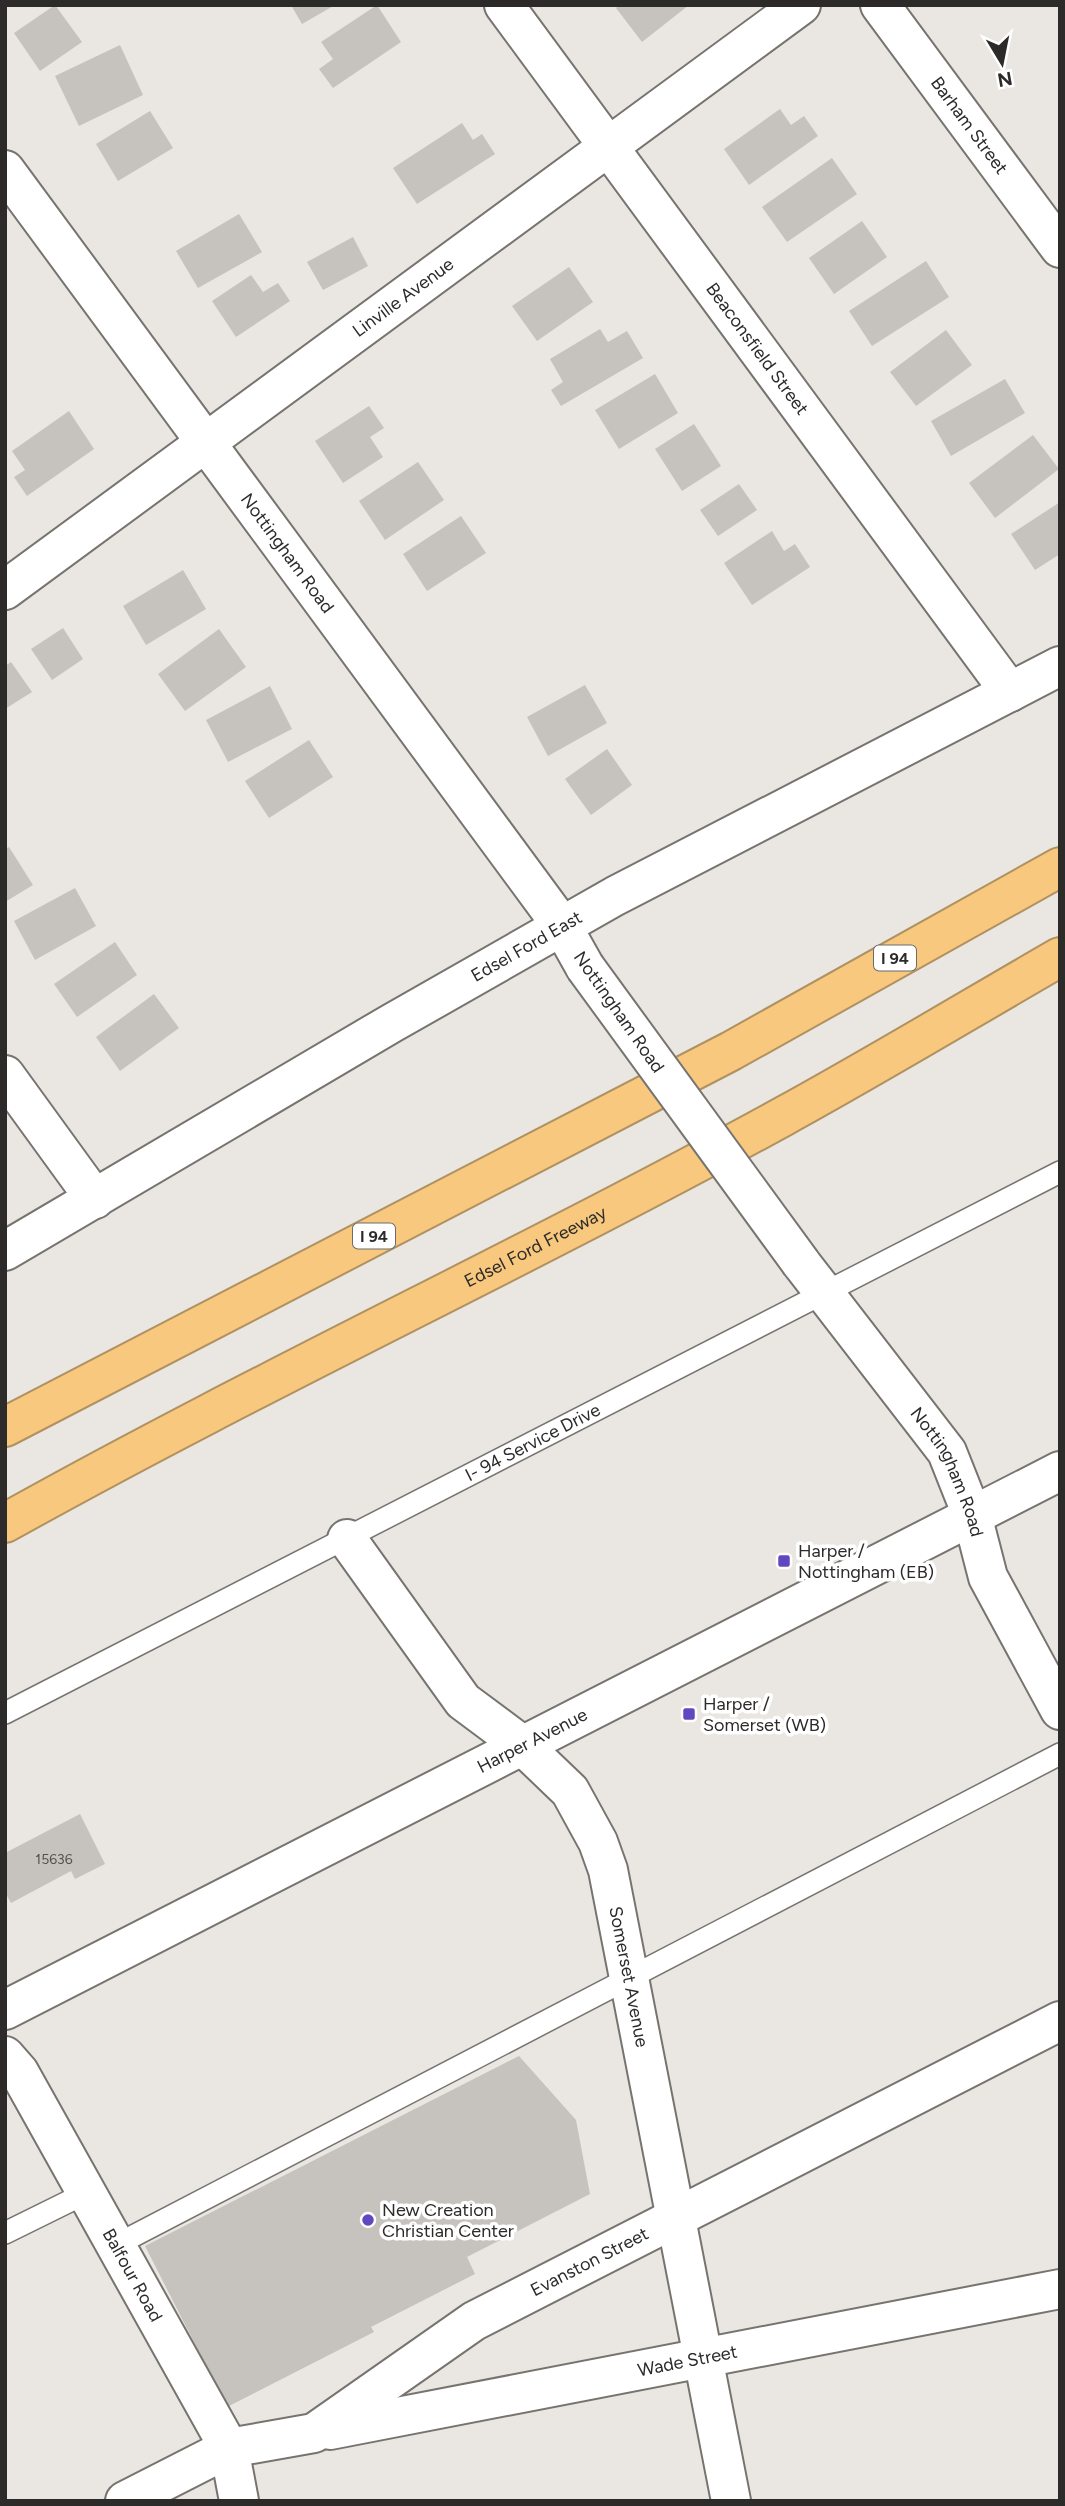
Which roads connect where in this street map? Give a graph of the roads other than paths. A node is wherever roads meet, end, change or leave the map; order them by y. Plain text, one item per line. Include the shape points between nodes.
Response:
1 (504, 5) edge
2 (801, 5) edge
3 (880, 5) edge
4 (609, 147) junction
5 (5, 170) edge
6 (1060, 248) edge
7 (205, 442) junction
8 (5, 590) edge
9 (1060, 666) edge
10 (1010, 692) junction
11 (1060, 867) edge
12 (562, 926) junction
13 (1060, 957) edge
14 (5, 1075) edge
15 (1060, 1172) edge
16 (95, 1199) junction
17 (5, 1251) edge
18 (825, 1294) junction
19 (5, 1427) edge
20 (1060, 1471) edge
21 (972, 1515) junction
22 (5, 1523) edge
23 (347, 1539) junction
24 (1060, 1710) edge
25 (5, 1713) edge
26 (522, 1745) junction
27 (1060, 1754) edge
28 (629, 1977) junction
29 (5, 2010) edge
30 (1060, 2021) edge
31 (5, 2056) edge
32 (86, 2193) junction
33 (676, 2218) junction
34 (5, 2233) edge
35 (116, 2245) junction
36 (1060, 2289) edge
37 (703, 2358) junction
38 (314, 2433) junction
39 (229, 2448) junction
40 (125, 2501) edge
41 (239, 2501) edge
42 (731, 2501) edge

1 - 4 street, Beaconsfield Street
2 - 4 street, Linville Avenue
3 - 6 street, Barham Street
4 - 7 street, Linville Avenue
4 - 10 street, Beaconsfield Street
5 - 7 street, Nottingham Road
7 - 8 street, Linville Avenue
7 - 12 street, Nottingham Road
9 - 10 street, Edsel Ford East
10 - 12 street, Edsel Ford East
11 - 19 highway, I 94 via 731,1051
12 - 16 street, Edsel Ford East
12 - 18 street, Nottingham Road, bridge via 585,967
13 - 22 highway, Edsel Ford Freeway via 784,1116
14 - 16 street
15 - 18 lane, I- 94 Service Drive
16 - 17 street, Edsel Ford East
18 - 21 street, Nottingham Road via 947,1452
18 - 23 lane, I- 94 Service Drive
20 - 21 street, Harper Avenue
21 - 24 street, Nottingham Road via 988,1577
21 - 26 street, Harper Avenue
23 - 25 lane, I- 94 Service Drive
23 - 26 street, Somerset Avenue via 463,1701
26 - 28 street, Somerset Avenue via 570,1791 598,1842
26 - 29 street, Harper Avenue
27 - 28 lane
28 - 33 street, Somerset Avenue
28 - 35 lane
30 - 33 street, Evanston Street
31 - 32 street, Balfour Road via 19,2072
32 - 34 lane
32 - 35 street, Balfour Road
33 - 37 street, Somerset Avenue
33 - 38 street, Evanston Street via 474,2321
35 - 39 street, Balfour Road
36 - 37 street, Wade Street
37 - 38 street, Wade Street
37 - 42 street, Somerset Avenue
38 - 39 street, Evanston Street
39 - 40 street, Evanston Street
39 - 41 street, Balfour Road

